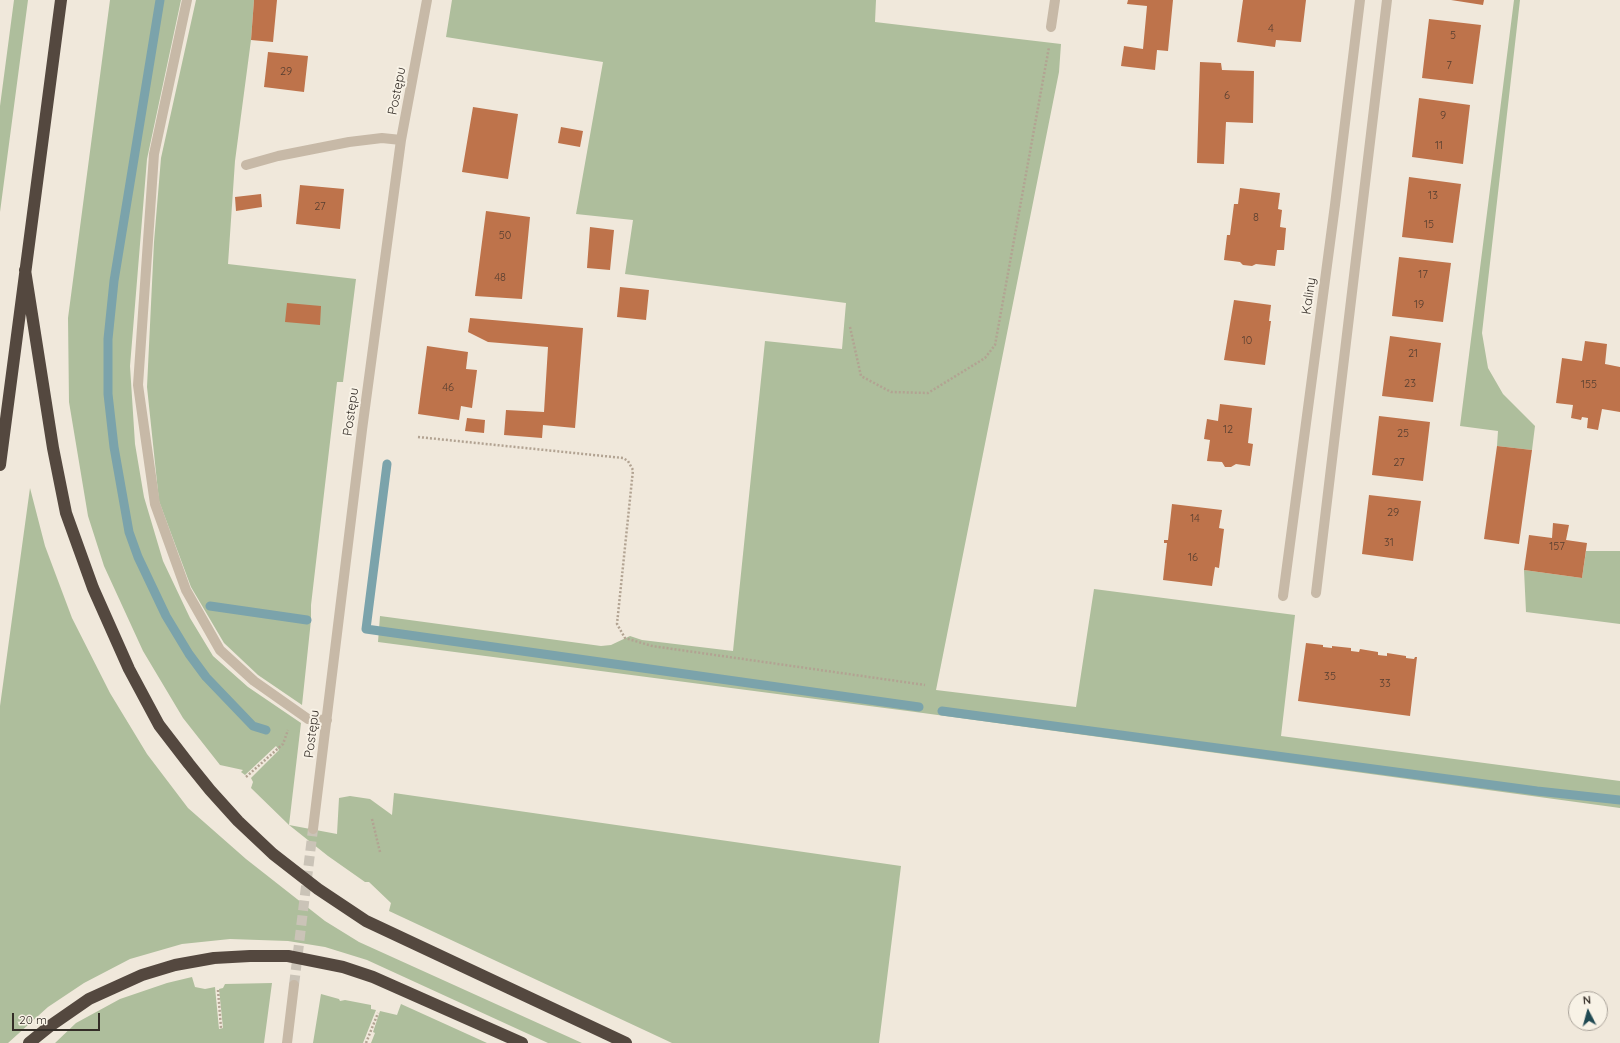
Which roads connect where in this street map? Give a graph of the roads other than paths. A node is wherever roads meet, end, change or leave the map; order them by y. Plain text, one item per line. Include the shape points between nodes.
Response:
1 (61, 0) edge
2 (187, 0) edge
3 (427, 0) edge
4 (1055, 0) edge
5 (1360, 0) edge
6 (1387, 0) edge
7 (1051, 27) road end
8 (401, 140) junction
9 (246, 165) dead end
10 (25, 270) junction
11 (0, 465) edge
12 (1316, 592) dead end
13 (1283, 596) dead end
14 (327, 720) junction
15 (313, 830) tunnel mouth
16 (294, 985) tunnel mouth
17 (29, 1043) edge
18 (287, 1043) edge
19 (522, 1043) edge
20 (626, 1043) edge

1 - 10 highway
2 - 14 street via 154,154 138,386 155,504 186,590 220,650 254,681 308,718
3 - 8 street, Postępu
4 - 7 street
5 - 13 street, Kaliny
6 - 12 street
8 - 9 street via 382,138 349,142
8 - 14 street, Postępu
10 - 11 highway
10 - 20 highway via 53,448 66,513 93,588 129,669 159,725 189,764 238,821 273,854 318,889 366,921
14 - 15 street, Postępu
16 - 18 street
17 - 19 highway via 89,999 142,975 175,965 214,958 250,956 288,956 343,967 373,977

